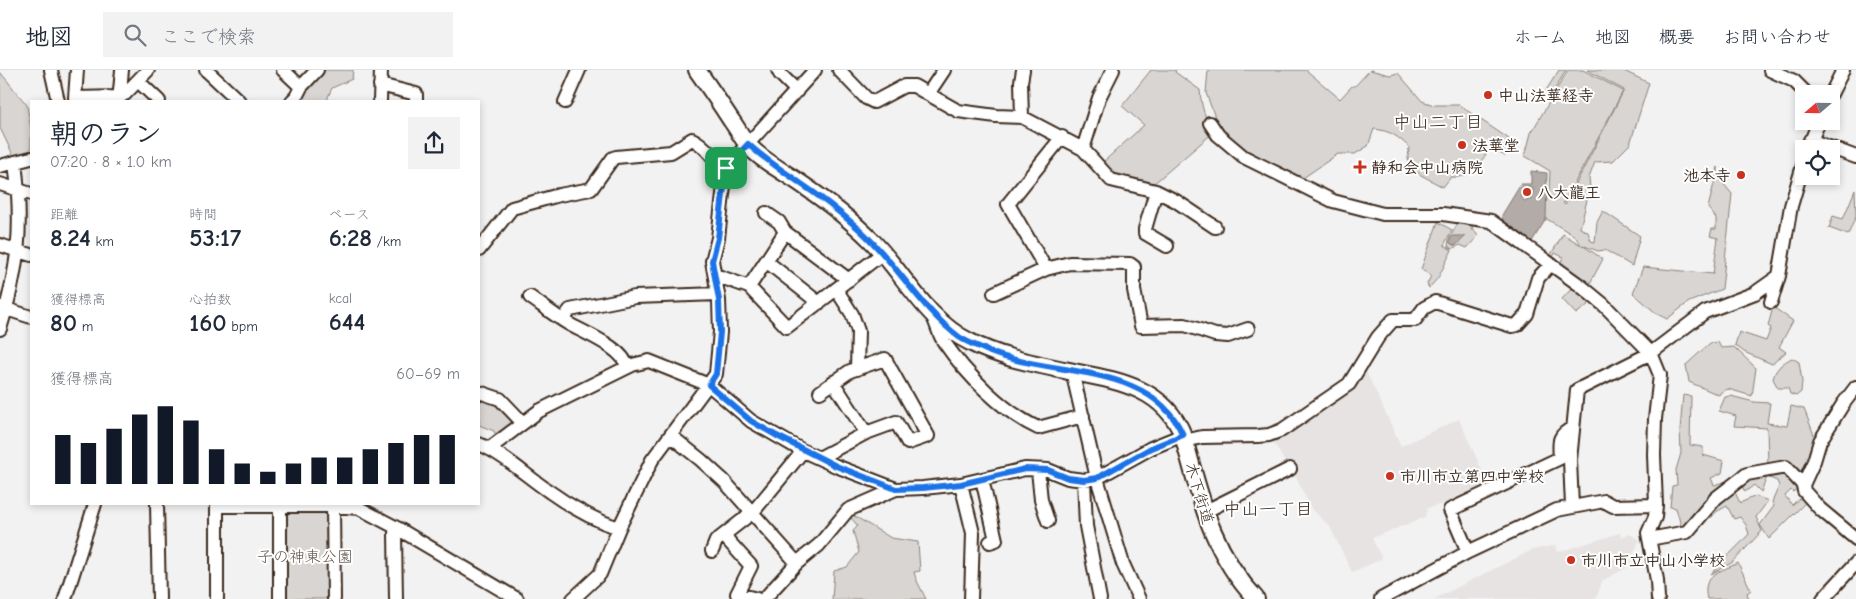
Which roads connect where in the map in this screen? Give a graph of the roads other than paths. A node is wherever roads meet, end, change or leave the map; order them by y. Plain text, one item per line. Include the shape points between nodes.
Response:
1 (51, 70) edge
2 (77, 70) edge
3 (122, 70) edge
4 (148, 70) edge
5 (206, 70) edge
6 (283, 70) edge
7 (317, 70) edge
8 (381, 70) edge
9 (579, 70) edge
10 (697, 70) edge
11 (778, 70) edge
12 (816, 70) edge
13 (839, 70) edge
14 (944, 70) edge
15 (1023, 70) edge
16 (1113, 70) edge
17 (1770, 70) edge
18 (1843, 70) edge
19 (138, 81) junction
20 (380, 85) junction
21 (1798, 85) edge
22 (1836, 85) edge
23 (797, 91) junction
24 (928, 94) junction
25 (296, 97) edge
26 (119, 99) edge
27 (58, 100) edge
28 (159, 100) edge
29 (238, 100) edge
30 (380, 100) edge
31 (416, 100) edge
32 (565, 102) dead end
33 (1022, 117) junction
34 (1210, 123) dead end
35 (1062, 137) junction
36 (748, 144) junction
37 (1083, 149) junction
38 (1840, 153) edge
39 (1856, 157) edge
40 (30, 158) edge
41 (15, 162) junction
42 (0, 166) edge
43 (726, 168) junction
44 (0, 184) edge
45 (1797, 185) edge
46 (18, 190) junction
47 (1156, 191) junction
48 (30, 194) edge
49 (766, 212) dead end
50 (1215, 227) dead end
51 (785, 232) junction
52 (0, 245) edge
53 (1167, 246) dead end
54 (480, 249) edge
55 (18, 251) junction
56 (883, 253) junction
57 (30, 255) edge
58 (766, 261) junction
59 (1551, 264) junction
60 (1046, 269) junction
61 (714, 275) junction
62 (1779, 276) junction
63 (849, 280) junction
64 (749, 287) junction
65 (836, 289) junction
66 (994, 293) dead end
67 (718, 294) junction
68 (530, 297) dead end
69 (1771, 302) dead end
70 (818, 303) junction
71 (3, 308) edge
72 (932, 313) junction
73 (30, 317) edge
74 (563, 320) junction
75 (0, 329) edge
76 (1248, 329) dead end
77 (1650, 353) junction
78 (627, 367) junction
79 (857, 369) junction
80 (1072, 372) junction
81 (833, 382) junction
82 (709, 385) junction
83 (1856, 387) edge
84 (480, 392) edge
85 (820, 392) dead end
86 (1083, 416) junction
87 (523, 422) junction
88 (1573, 428) junction
89 (866, 433) junction
90 (671, 436) junction
91 (1184, 438) junction
92 (485, 446) edge
93 (803, 451) junction
94 (819, 458) junction
95 (1290, 469) dead end
96 (1038, 470) junction
97 (982, 479) junction
98 (1091, 479) junction
99 (961, 484) junction
100 (1803, 485) junction
101 (896, 489) junction
102 (95, 505) edge
103 (157, 505) edge
104 (217, 505) edge
105 (280, 505) edge
106 (336, 505) edge
107 (1656, 505) junction
108 (1572, 506) junction
109 (753, 512) junction
110 (1204, 512) junction
111 (1048, 521) dead end
112 (397, 528) junction
113 (619, 528) junction
114 (724, 536) junction
115 (1649, 539) junction
116 (1856, 539) edge
117 (990, 542) dead end
118 (712, 552) dead end
119 (1468, 552) junction
120 (797, 563) junction
121 (1856, 563) edge
122 (507, 598) edge
123 (65, 599) edge
124 (159, 599) edge
125 (217, 599) edge
126 (280, 599) edge
127 (334, 599) edge
128 (396, 599) edge
129 (573, 599) edge
130 (757, 599) edge
131 (764, 599) edge
132 (971, 599) edge
133 (1100, 599) edge
134 (1139, 599) edge
135 (1256, 599) edge
136 (1381, 599) edge
137 (1658, 599) edge
138 (1823, 599) edge

1 - 27 street
2 - 26 street via 75,98
3 - 26 street
4 - 19 street
5 - 29 street
6 - 25 street
7 - 25 street
8 - 20 street
9 - 32 street
10 - 36 main road, 木下街道
11 - 23 street
12 - 23 street
13 - 24 street via 874,102 904,86 914,86
14 - 24 street
15 - 33 street
16 - 37 street via 1099,98
17 - 21 street
18 - 22 street
19 - 26 street
19 - 28 street
20 - 30 street
20 - 31 street via 416,94
23 - 36 street
24 - 33 street via 958,111
33 - 35 street
34 - 59 street via 1218,135 1244,157 1332,201 1383,214 1443,214 1486,219
35 - 37 street
35 - 60 street via 1008,204
36 - 43 street
36 - 56 main road, 木下街道 via 835,208
37 - 47 street via 1111,180
38 - 39 street
40 - 41 street
41 - 42 street
41 - 46 street
43 - 54 street via 692,139 670,152 616,157 591,189 512,208
43 - 61 street via 718,238 712,261
44 - 46 street
45 - 62 street
46 - 48 street
46 - 55 street
47 - 50 street
47 - 53 street via 1145,233
49 - 51 street via 779,222
51 - 58 street
51 - 63 street
52 - 55 street
55 - 57 street
55 - 71 street via 15,275
56 - 63 street
56 - 72 main road, 木下街道
58 - 64 street
58 - 70 street
59 - 77 street via 1604,305
59 - 91 street via 1538,278 1527,314 1517,325 1500,323 1435,302 1424,308 1415,320 1393,320 1349,384 1282,430 1258,436
60 - 66 street
60 - 76 street via 1070,263 1130,264 1134,267 1134,290 1141,326 1185,325 1215,336 1228,336
61 - 64 street
61 - 67 street
62 - 69 street
62 - 77 street via 1755,294 1697,317
63 - 65 street
64 - 70 street via 788,327
65 - 70 street
65 - 79 street via 858,330
67 - 74 street via 635,297 570,310
67 - 82 street via 720,332 716,374
68 - 74 street
71 - 73 street
71 - 75 street
72 - 80 main road, 木下街道 via 961,338 989,351
72 - 86 street via 943,341 972,375 1014,415 1038,428
74 - 78 street via 611,347 626,361
77 - 88 street via 1577,390
77 - 107 street via 1660,375 1655,419
78 - 82 street via 650,361
78 - 87 street
79 - 81 street
79 - 89 street via 885,359 928,436 908,443 896,422
80 - 86 street
80 - 91 main road, 木下街道 via 1114,380 1153,397 1172,416
81 - 85 street
81 - 89 street
82 - 90 street
82 - 93 street via 751,421
83 - 100 street via 1820,441
84 - 87 street via 500,399
86 - 98 street
87 - 92 street
88 - 108 street via 1570,460
88 - 119 street via 1561,435 1560,458 1450,510
89 - 94 street
90 - 109 street via 724,481
90 - 113 street via 652,460
91 - 98 street via 1151,448
91 - 110 main road, 木下街道
92 - 113 street via 575,508
93 - 94 street
93 - 109 street
94 - 101 street
95 - 110 street
96 - 97 street via 1025,469
96 - 98 street via 1048,470 1068,478
96 - 111 street via 1041,500
97 - 99 street
97 - 117 street via 996,540
98 - 133 street via 1086,526
98 - 134 street
99 - 101 street
99 - 132 street via 973,533
100 - 115 street via 1786,467 1747,474 1716,498 1687,532
100 - 116 street via 1804,491 1820,509
101 - 120 street via 848,510 819,545
102 - 123 street
103 - 124 street
104 - 105 street
104 - 125 street
105 - 106 street
105 - 126 street
106 - 112 street via 359,508
106 - 127 street
107 - 108 street via 1614,506 1604,501
107 - 115 street
108 - 119 street
109 - 114 street
109 - 120 street
110 - 135 main road, 木下街道 via 1218,547
112 - 122 street
112 - 128 street
113 - 129 street via 600,574
114 - 118 street via 716,541
114 - 130 street via 751,566 737,594
115 - 137 street via 1658,580
119 - 136 street
120 - 131 street
121 - 138 street

